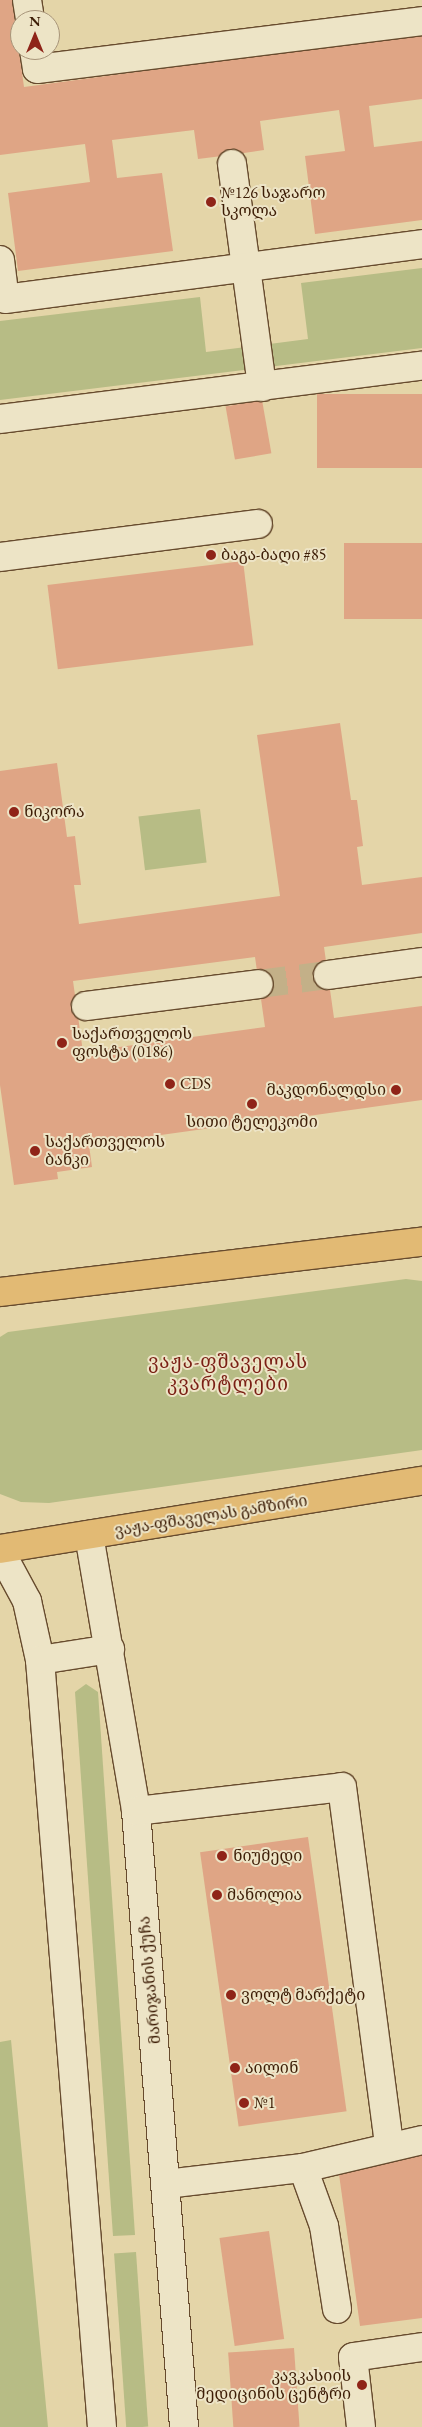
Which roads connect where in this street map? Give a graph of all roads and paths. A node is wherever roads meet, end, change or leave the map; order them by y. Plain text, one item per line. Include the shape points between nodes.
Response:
1 (422, 21) edge
2 (36, 60) edge
3 (232, 164) dead end
4 (422, 244) edge
5 (0, 260) edge
6 (246, 267) junction
7 (422, 366) edge
8 (262, 386) junction
9 (0, 419) edge
10 (258, 524) dead end
11 (0, 557) edge
12 (422, 962) edge
13 (328, 975) tunnel mouth
14 (259, 984) tunnel mouth
15 (86, 1006) dead end
16 (422, 1242) edge
17 (0, 1292) edge
18 (422, 1481) edge
19 (89, 1536) junction
20 (0, 1550) edge
21 (110, 1649) junction
22 (40, 1660) junction
23 (136, 1811) junction
24 (422, 2140) edge
25 (389, 2146) junction
26 (303, 2168) junction
27 (166, 2184) junction
28 (337, 2309) dead end
29 (422, 2347) edge
30 (102, 2427) edge
31 (184, 2427) edge
32 (361, 2427) edge

1 - 2 street via 37,70
3 - 6 street
4 - 6 street
5 - 6 street via 5,299
6 - 8 street
7 - 8 street
8 - 9 street
10 - 11 street
12 - 13 street
14 - 15 street
16 - 17 main road
18 - 19 main road, ვაჟა-ფშაველას გამზირი
19 - 20 main road, ვაჟა-ფშაველას გამზირი
19 - 21 street, მარიჯანის ქუჩა
20 - 22 street via 27,1601
21 - 22 street
21 - 23 street, მარიჯანის ქუჩა
22 - 30 street
23 - 25 street via 342,1787
23 - 27 street, მარიჯანის ქუჩა
24 - 25 street
25 - 26 street
26 - 27 street
26 - 28 street via 324,2226
27 - 31 street, მარიჯანის ქუჩა
29 - 32 street via 353,2357

